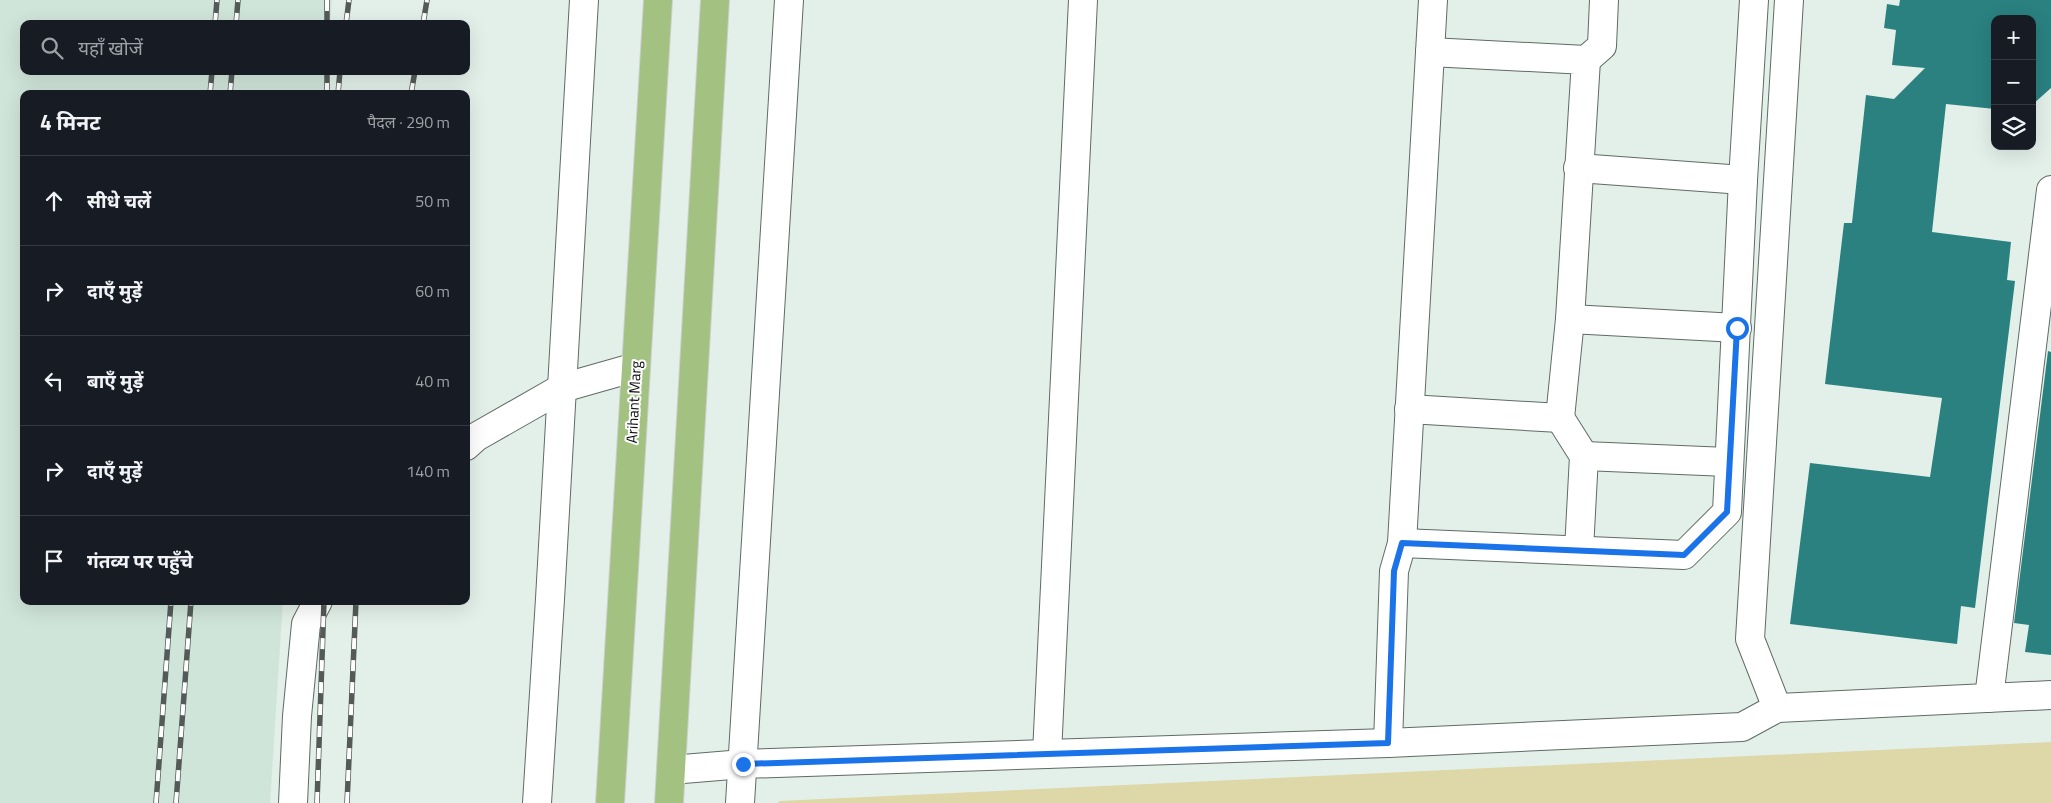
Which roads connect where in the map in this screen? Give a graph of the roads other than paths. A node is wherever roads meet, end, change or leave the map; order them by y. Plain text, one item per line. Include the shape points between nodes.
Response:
1 (584, 0) edge
2 (658, 0) edge
3 (715, 0) edge
4 (789, 0) edge
5 (1083, 0) edge
6 (1433, 0) edge
7 (1604, 0) edge
8 (1754, 0) edge
9 (1789, 0) edge
10 (1430, 52) junction
11 (1586, 60) junction
12 (1578, 168) junction
13 (1743, 180) junction
14 (2051, 190) edge
15 (1570, 319) junction
16 (1737, 328) junction
17 (636, 367) junction
18 (562, 388) junction
19 (1409, 409) junction
20 (1560, 418) junction
21 (470, 442) edge
22 (1584, 456) junction
23 (1728, 462) junction
24 (1402, 543) junction
25 (1579, 550) junction
26 (316, 605) edge
27 (2051, 695) edge
28 (1989, 698) junction
29 (1776, 708) junction
30 (1388, 743) junction
31 (1046, 754) junction
32 (743, 764) junction
33 (671, 770) junction
34 (293, 803) edge
35 (537, 803) edge
36 (610, 803) edge
37 (670, 803) edge
38 (740, 803) edge

1 - 18 street
2 - 17 main road, Arihant Marg
3 - 33 main road
4 - 32 street
5 - 31 street
6 - 10 street
7 - 11 street via 1602,46
8 - 13 street
9 - 29 street via 1750,639
10 - 11 street
10 - 19 street
11 - 12 street
12 - 13 street
12 - 15 street
13 - 16 street
14 - 28 street
15 - 16 street
15 - 20 street
16 - 23 street
17 - 18 street
17 - 36 main road, Arihant Marg
18 - 21 street
18 - 35 street
19 - 20 street
19 - 24 street
20 - 22 street
22 - 23 street
22 - 25 street
23 - 25 street via 1727,512 1684,555
24 - 25 street
24 - 30 street via 1394,571
26 - 34 street via 306,624
27 - 28 street
28 - 29 street
29 - 30 street via 1742,727
30 - 31 street
31 - 32 street
32 - 33 street
32 - 38 street
33 - 37 main road

